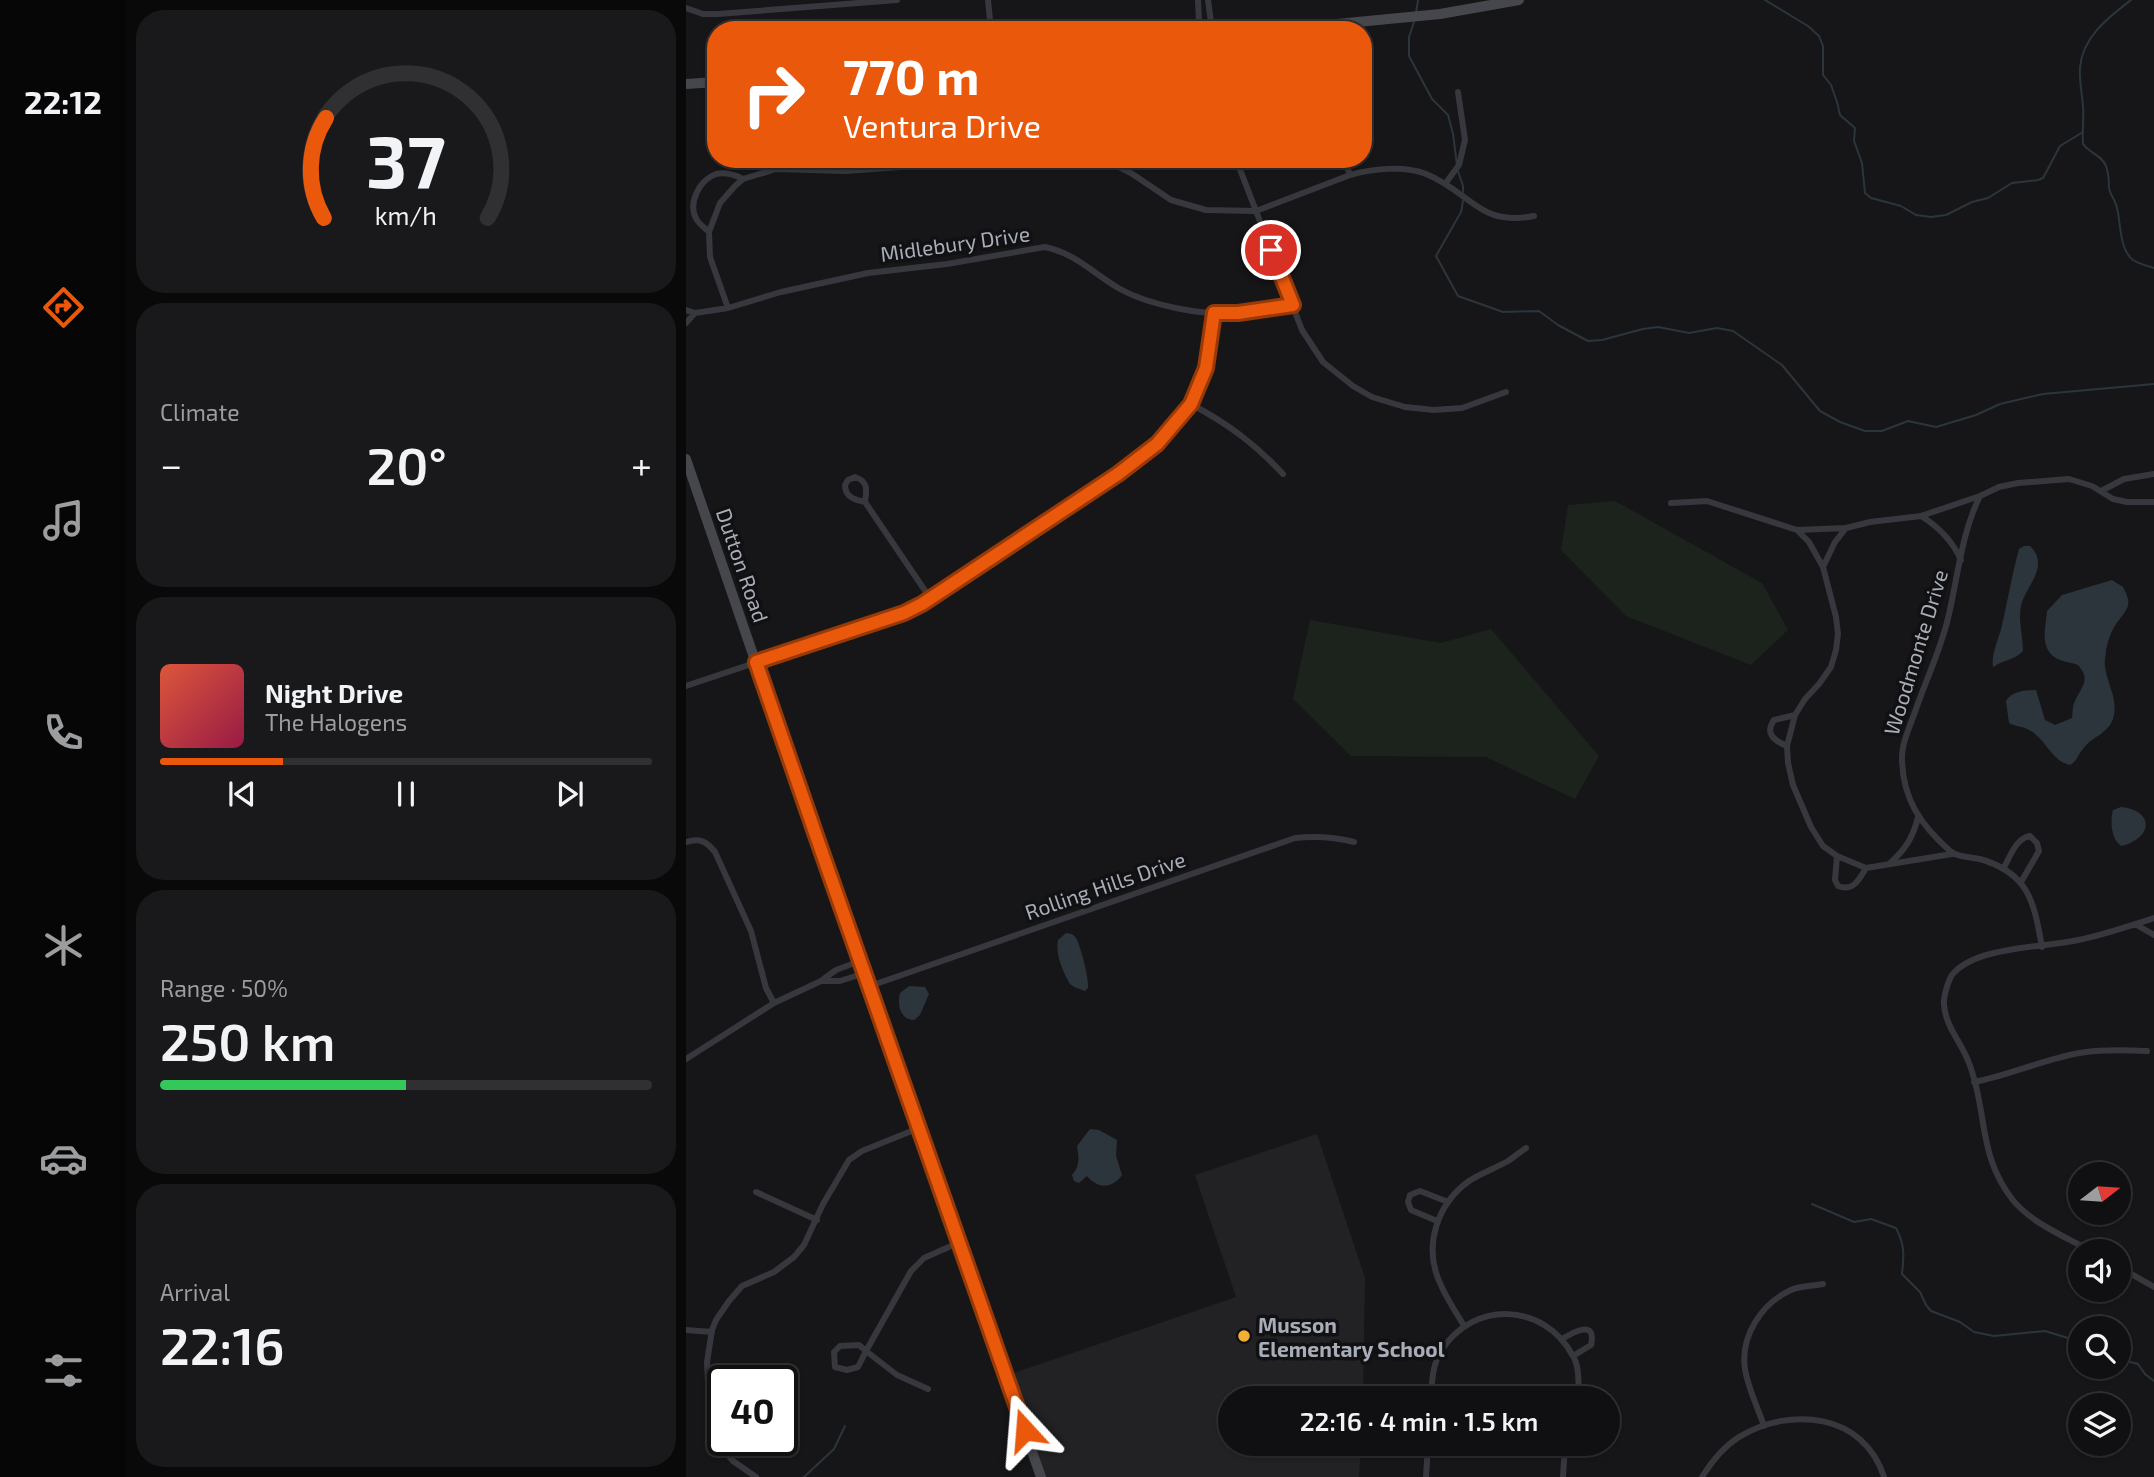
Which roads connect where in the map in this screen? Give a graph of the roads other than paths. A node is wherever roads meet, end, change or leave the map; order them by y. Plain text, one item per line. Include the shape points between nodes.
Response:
1 (897, 0) edge
2 (988, 0) edge
3 (1198, 0) edge
4 (1208, 0) edge
5 (1519, 0) edge
6 (840, 2) edge
7 (686, 8) edge
8 (991, 21) edge
9 (1199, 21) edge
10 (1211, 21) edge
11 (1367, 21) edge
12 (707, 83) edge
13 (686, 84) edge
14 (1458, 92) dead end
15 (881, 168) edge
16 (1121, 168) edge
17 (1239, 168) edge
18 (1347, 168) edge
19 (1350, 176) junction
20 (743, 179) junction
21 (1445, 184) junction
22 (1256, 211) junction
23 (1534, 216) dead end
24 (709, 232) junction
25 (1293, 305) junction
26 (728, 308) junction
27 (686, 310) edge
28 (695, 313) junction
29 (1214, 313) junction
30 (686, 323) edge
31 (1506, 392) dead end
32 (1191, 404) junction
33 (686, 461) edge
34 (1283, 474) dead end
35 (2154, 474) edge
36 (2101, 491) junction
37 (1980, 496) junction
38 (865, 502) dead end
39 (2154, 502) edge
40 (1671, 503) dead end
41 (1921, 516) junction
42 (1846, 528) junction
43 (1797, 530) junction
44 (1961, 561) junction
45 (1823, 567) junction
46 (930, 598) junction
47 (756, 662) junction
48 (686, 686) edge
49 (1795, 715) junction
50 (1787, 746) junction
51 (1918, 817) junction
52 (686, 842) edge
53 (1354, 842) dead end
54 (1952, 854) junction
55 (1837, 856) junction
56 (1888, 866) junction
57 (1866, 868) junction
58 (2003, 869) junction
59 (2021, 882) junction
60 (2154, 918) edge
61 (2135, 924) junction
62 (2154, 935) edge
63 (2042, 947) junction
64 (860, 961) junction
65 (836, 970) junction
66 (865, 973) junction
67 (839, 981) junction
68 (821, 982) junction
69 (870, 986) junction
70 (774, 1003) junction
71 (2147, 1051) dead end
72 (686, 1059) edge
73 (1974, 1082) junction
74 (919, 1128) junction
75 (1526, 1148) dead end
76 (756, 1192) dead end
77 (1448, 1202) junction
78 (817, 1220) junction
79 (1437, 1222) junction
80 (2070, 1239) edge
81 (960, 1242) junction
82 (2131, 1274) edge
83 (1824, 1284) dead end
84 (2154, 1287) edge
85 (1464, 1325) junction
86 (686, 1330) edge
87 (712, 1332) junction
88 (1562, 1339) junction
89 (866, 1351) junction
90 (1573, 1356) junction
91 (1432, 1386) edge
92 (1578, 1386) edge
93 (928, 1389) dead end
94 (1764, 1426) junction
95 (1427, 1456) edge
96 (1564, 1456) edge
97 (755, 1477) edge
98 (1041, 1477) edge
99 (1426, 1477) edge
100 (1563, 1477) edge
101 (1702, 1477) edge
102 (1885, 1477) edge

1 - 6 street
2 - 8 street
3 - 9 street
4 - 10 street
5 - 11 street
6 - 7 street via 718,14
12 - 13 street
14 - 21 street via 1465,140 1459,165
15 - 20 street via 776,169
16 - 22 street via 1171,200 1206,210
17 - 22 street
18 - 19 street
19 - 21 street via 1387,168 1424,173
19 - 22 street
20 - 24 street via 720,203
20 - 24 street via 717,174 695,195 693,210
21 - 23 street via 1496,217
22 - 25 street
24 - 26 street via 710,257
25 - 29 street, Midlebury Drive
25 - 31 street via 1302,330 1323,362 1372,397 1434,410 1462,408
26 - 28 street, Midlebury Drive
26 - 29 street, Midlebury Drive via 867,274 1045,247 1082,262 1121,290 1184,310
27 - 28 street, Midlebury Drive
28 - 30 street
29 - 32 street via 1206,368
32 - 34 street via 1226,423
32 - 46 street via 1157,444 1118,474
33 - 47 street, Dutton Road
35 - 36 street via 2124,479
36 - 37 street via 2069,479 2008,484
36 - 39 street via 2112,499
37 - 41 street
37 - 44 street, Woodmonte Drive
38 - 46 street
40 - 43 street via 1707,501
41 - 42 street
41 - 44 street via 1944,533
42 - 43 street
42 - 45 street
43 - 45 street
44 - 51 street, Woodmonte Drive via 1941,643 1902,756 1905,785
45 - 49 street via 1836,617 1836,650 1831,667
46 - 47 street via 904,613
47 - 48 street
47 - 64 street, Dutton Road
49 - 50 street
49 - 50 street via 1773,720 1770,726 1773,738
50 - 55 street via 1793,785 1811,827 1823,846
51 - 54 street, Woodmonte Drive
51 - 56 street via 1905,849
52 - 70 street via 706,841 715,852 751,930
53 - 69 street, Rolling Hills Drive via 1334,837 1295,838
54 - 56 street
54 - 58 street
55 - 57 street
55 - 57 street via 1838,886 1851,887
56 - 57 street
58 - 59 street
58 - 59 street via 2024,836 2035,839 2039,851
59 - 63 street via 2035,908
60 - 61 street
61 - 62 street
61 - 63 street
63 - 73 street via 2000,950 1969,962 1951,976 1943,1003 1949,1028
64 - 65 street
64 - 66 street, Dutton Road
65 - 67 street
65 - 68 street
66 - 67 street
66 - 69 street, Dutton Road
67 - 68 street
68 - 70 street
69 - 74 street, Dutton Road
70 - 72 street
71 - 73 street via 2084,1052
73 - 80 street via 1991,1164 2000,1182 2034,1219
74 - 78 street via 849,1160
74 - 81 street, Dutton Road
75 - 77 street via 1472,1179
76 - 78 street
77 - 79 street
77 - 79 street via 1420,1191 1410,1195 1411,1210
78 - 87 street via 794,1257 734,1294
79 - 85 street via 1433,1241 1436,1274
81 - 89 street via 924,1258 911,1271
81 - 98 street, Dutton Road
82 - 84 street
83 - 94 street via 1793,1289 1774,1301 1749,1334 1745,1368
85 - 88 street via 1500,1313 1519,1315 1547,1326
85 - 91 street via 1436,1360
86 - 87 street
87 - 97 street via 707,1362 710,1424 733,1461
88 - 90 street
88 - 90 street via 1584,1329 1593,1337 1591,1345
89 - 89 street via 859,1345 840,1346 834,1352 835,1367 858,1367
89 - 93 street via 897,1375
90 - 92 street
94 - 101 street via 1724,1449
94 - 102 street via 1790,1419 1837,1425 1871,1450
95 - 99 street
96 - 100 street

